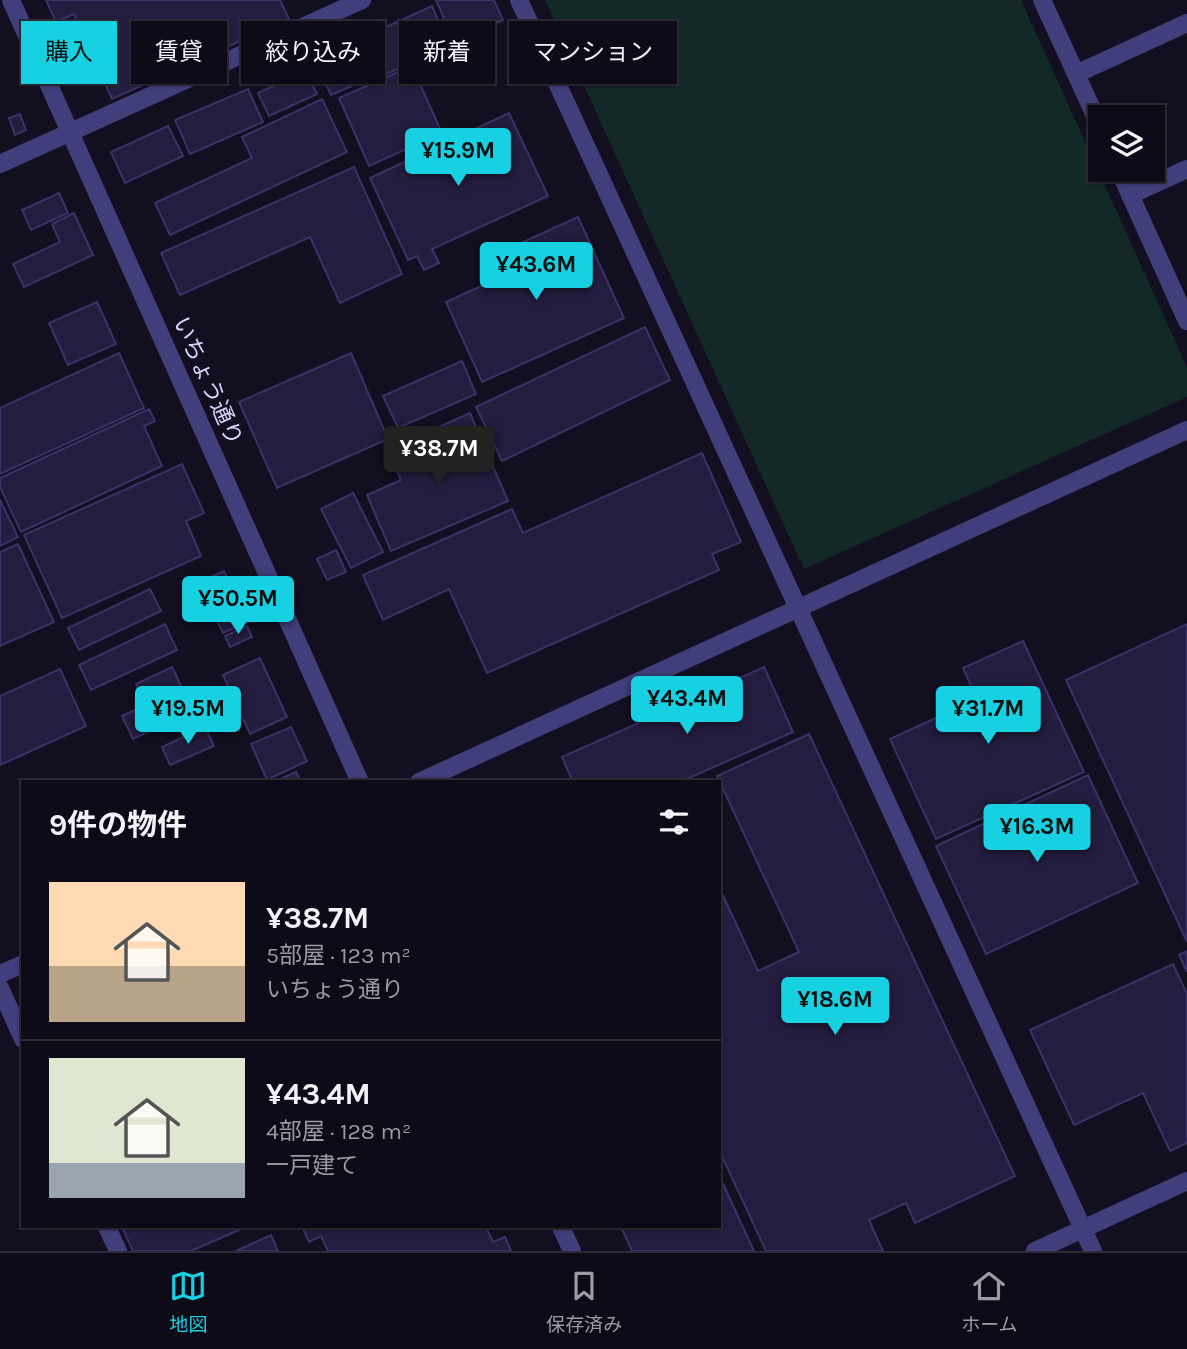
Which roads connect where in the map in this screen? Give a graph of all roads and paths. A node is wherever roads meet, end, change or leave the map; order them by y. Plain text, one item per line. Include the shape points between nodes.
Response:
1 (11, 0) edge
2 (362, 0) edge
3 (519, 0) edge
4 (1042, 0) edge
5 (1187, 23) edge
6 (1076, 74) junction
7 (1090, 105) edge
8 (71, 133) junction
9 (0, 164) edge
10 (1187, 169) edge
11 (1124, 182) edge
12 (1130, 195) junction
13 (1187, 321) edge
14 (1187, 430) edge
15 (798, 608) junction
16 (359, 780) edge
17 (423, 780) edge
18 (21, 965) edge
19 (0, 974) edge
20 (0, 988) edge
21 (21, 1035) edge
22 (1187, 1181) edge
23 (107, 1228) edge
24 (561, 1228) edge
25 (1083, 1229) junction
26 (118, 1251) edge
27 (572, 1251) edge
28 (1035, 1251) edge
29 (1093, 1251) edge

1 - 8 street, いちょう通り
2 - 8 street
3 - 15 street
4 - 6 street
5 - 6 street
6 - 7 street
8 - 9 street
8 - 16 street, いちょう通り
10 - 12 street
11 - 12 street
12 - 13 street
14 - 15 street
15 - 17 street
15 - 25 street
18 - 19 street
20 - 21 street
22 - 25 street
23 - 26 street
24 - 27 street
25 - 28 street
25 - 29 street

